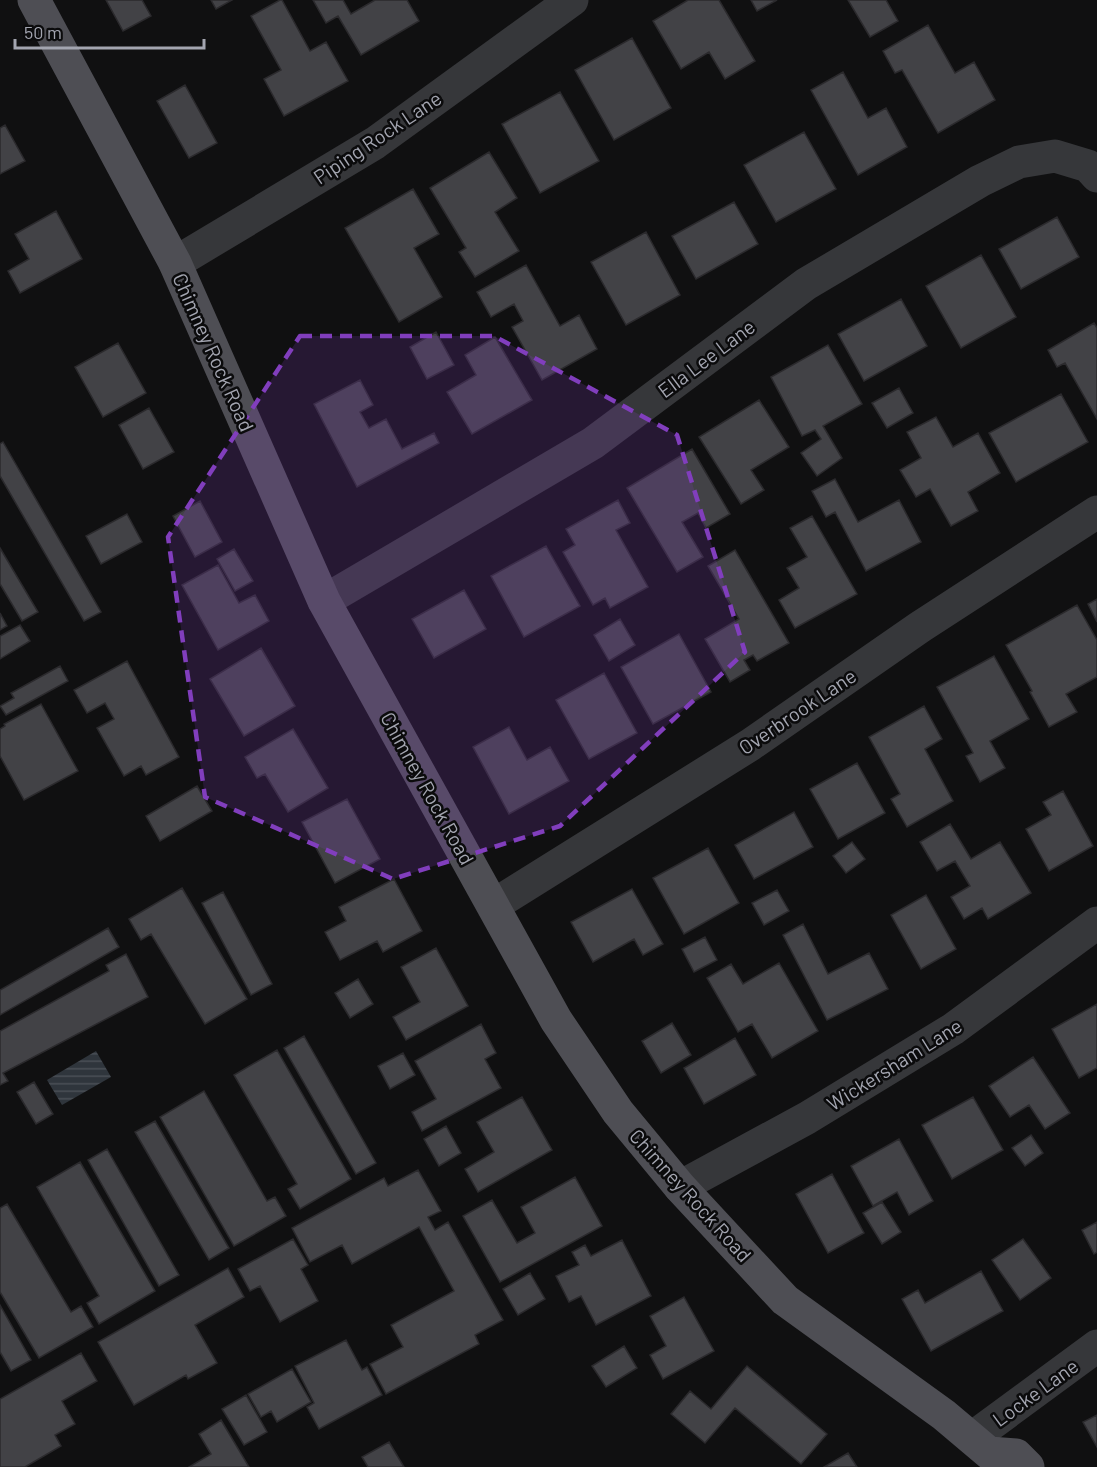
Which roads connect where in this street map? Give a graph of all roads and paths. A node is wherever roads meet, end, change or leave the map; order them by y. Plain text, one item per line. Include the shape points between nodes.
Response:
1 (34, 0) edge
2 (572, 0) edge
3 (1097, 176) edge
4 (175, 263) junction
5 (1097, 512) edge
6 (324, 601) junction
7 (494, 905) junction
8 (1097, 923) edge
9 (680, 1187) junction
10 (1097, 1346) edge
11 (983, 1452) edge
12 (1028, 1467) edge

1 - 4 main road, Chimney Rock Road
2 - 4 street, Piping Rock Lane via 375,143
3 - 6 street, Ella Lee Lane via 1088,166 1055,156 1019,162 980,181 806,284 593,443
4 - 6 main road, Chimney Rock Road
5 - 7 street, Overbrook Lane via 920,627 750,745
6 - 7 main road, Chimney Rock Road
7 - 9 main road, Chimney Rock Road via 556,1020 618,1112
8 - 9 street, Wickersham Lane via 952,1029 807,1118
9 - 11 main road, Chimney Rock Road via 785,1300 944,1415
10 - 11 street, Locke Lane
11 - 12 main road via 1016,1455

